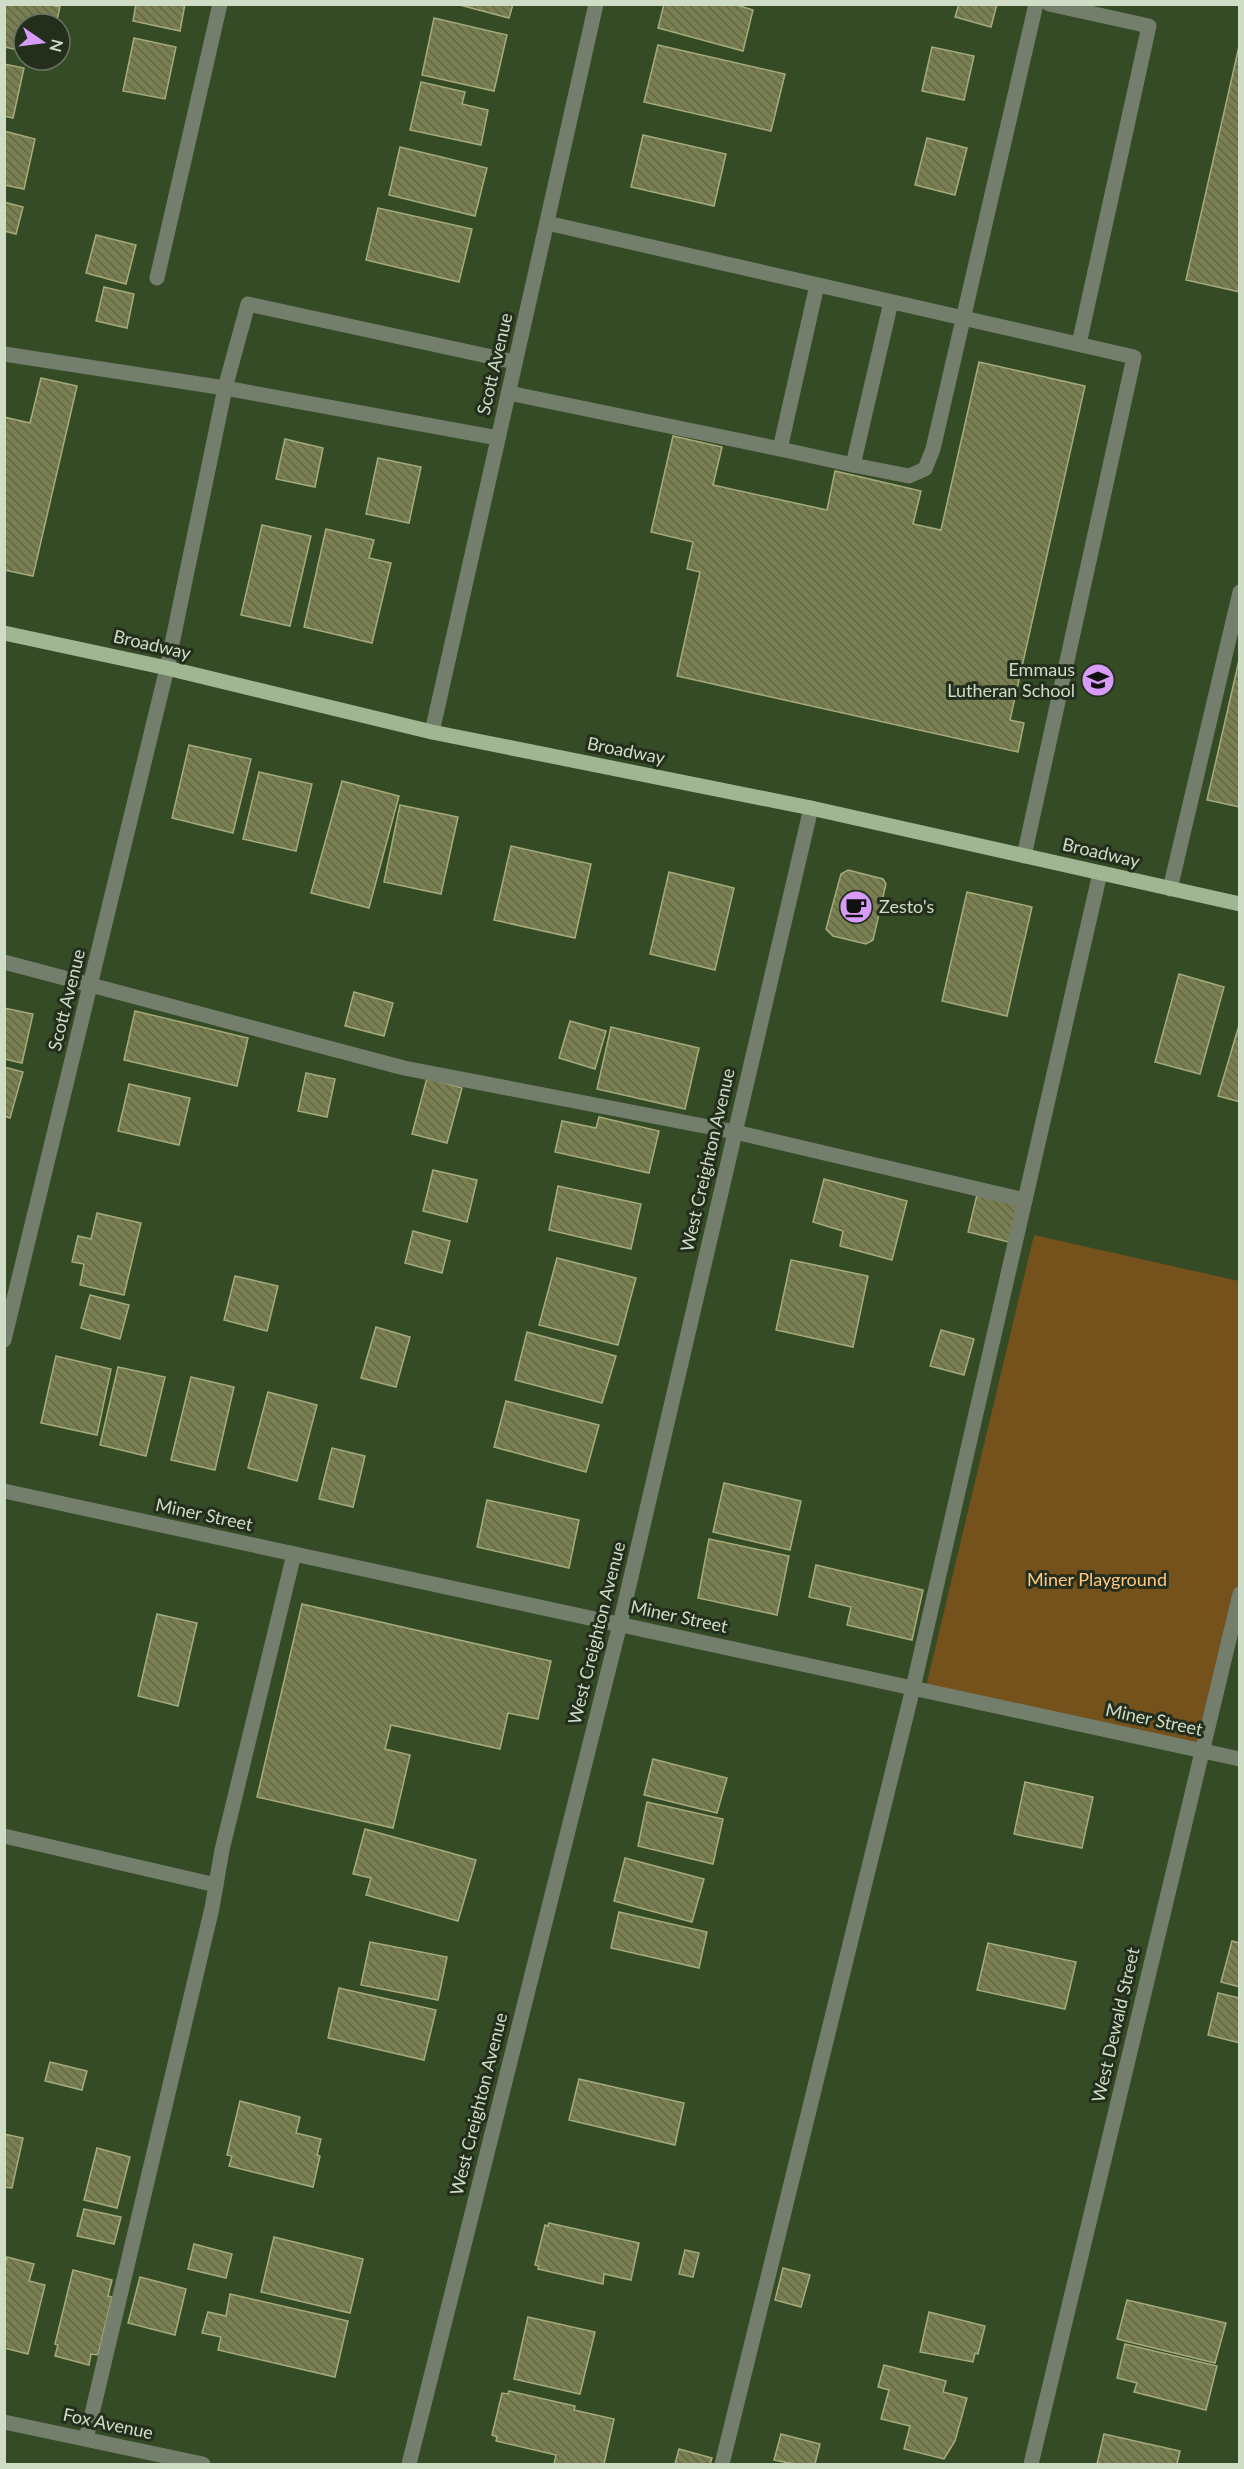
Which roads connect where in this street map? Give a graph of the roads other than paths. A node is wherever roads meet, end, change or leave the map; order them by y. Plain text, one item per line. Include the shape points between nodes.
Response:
1 (220, 4) edge
2 (596, 4) edge
3 (1036, 4) edge
4 (1049, 4) edge
5 (547, 223) junction
6 (157, 278) dead end
7 (817, 285) junction
8 (891, 302) junction
9 (962, 318) junction
10 (1079, 344) junction
11 (4, 354) edge
12 (515, 362) junction
13 (225, 388) junction
14 (508, 393) junction
15 (498, 438) junction
16 (780, 449) junction
17 (853, 465) junction
18 (1239, 592) edge
19 (4, 633) edge
20 (166, 668) junction
21 (432, 732) junction
22 (811, 808) junction
23 (1024, 856) junction
24 (1100, 873) junction
25 (1170, 889) junction
26 (1239, 904) edge
27 (4, 962) edge
28 (90, 985) junction
29 (735, 1132) junction
30 (1025, 1200) junction
31 (4, 1341) edge
32 (4, 1491) edge
33 (294, 1554) junction
34 (1239, 1594) edge
35 (620, 1624) junction
36 (913, 1688) junction
37 (1202, 1751) junction
38 (1239, 1759) edge
39 (4, 1836) edge
40 (216, 1885) junction
41 (4, 2422) edge
42 (86, 2439) junction
43 (202, 2464) edge
44 (409, 2464) edge
45 (722, 2464) edge
46 (1031, 2464) edge

1 - 6 street
2 - 5 street, Scott Avenue
3 - 9 street
4 - 10 street via 1149,26
5 - 7 street
5 - 12 street, Scott Avenue
7 - 8 street
7 - 16 street
8 - 9 street
8 - 17 street
9 - 10 street
9 - 17 street via 933,449 925,469 909,476
10 - 23 street via 1134,357
11 - 13 street
12 - 13 street, Scott Avenue via 248,304
12 - 14 street, Scott Avenue
13 - 15 street
13 - 20 street, Scott Avenue
14 - 15 street, Scott Avenue
14 - 16 street
15 - 21 street, Scott Avenue
16 - 17 street
18 - 25 street
19 - 20 main road, Broadway
20 - 21 main road, Broadway
20 - 28 street, Scott Avenue
21 - 22 main road, Broadway
22 - 23 main road, Broadway
22 - 29 street, West Creighton Avenue
23 - 24 main road, Broadway
24 - 25 main road, Broadway
24 - 30 street
25 - 26 main road, Broadway
27 - 28 street
28 - 29 street via 405,1068
28 - 31 street, Scott Avenue
29 - 30 street
29 - 35 street, West Creighton Avenue
30 - 36 street
32 - 33 street, Miner Street
33 - 35 street, Miner Street
33 - 40 street
34 - 37 street, West Dewald Street
35 - 36 street, Miner Street
35 - 44 street, West Creighton Avenue
36 - 37 street, Miner Street
36 - 45 street
37 - 38 street, Miner Street
37 - 46 street, West Dewald Street
39 - 40 street
40 - 42 street
41 - 42 street, Fox Avenue
42 - 43 street, Fox Avenue

